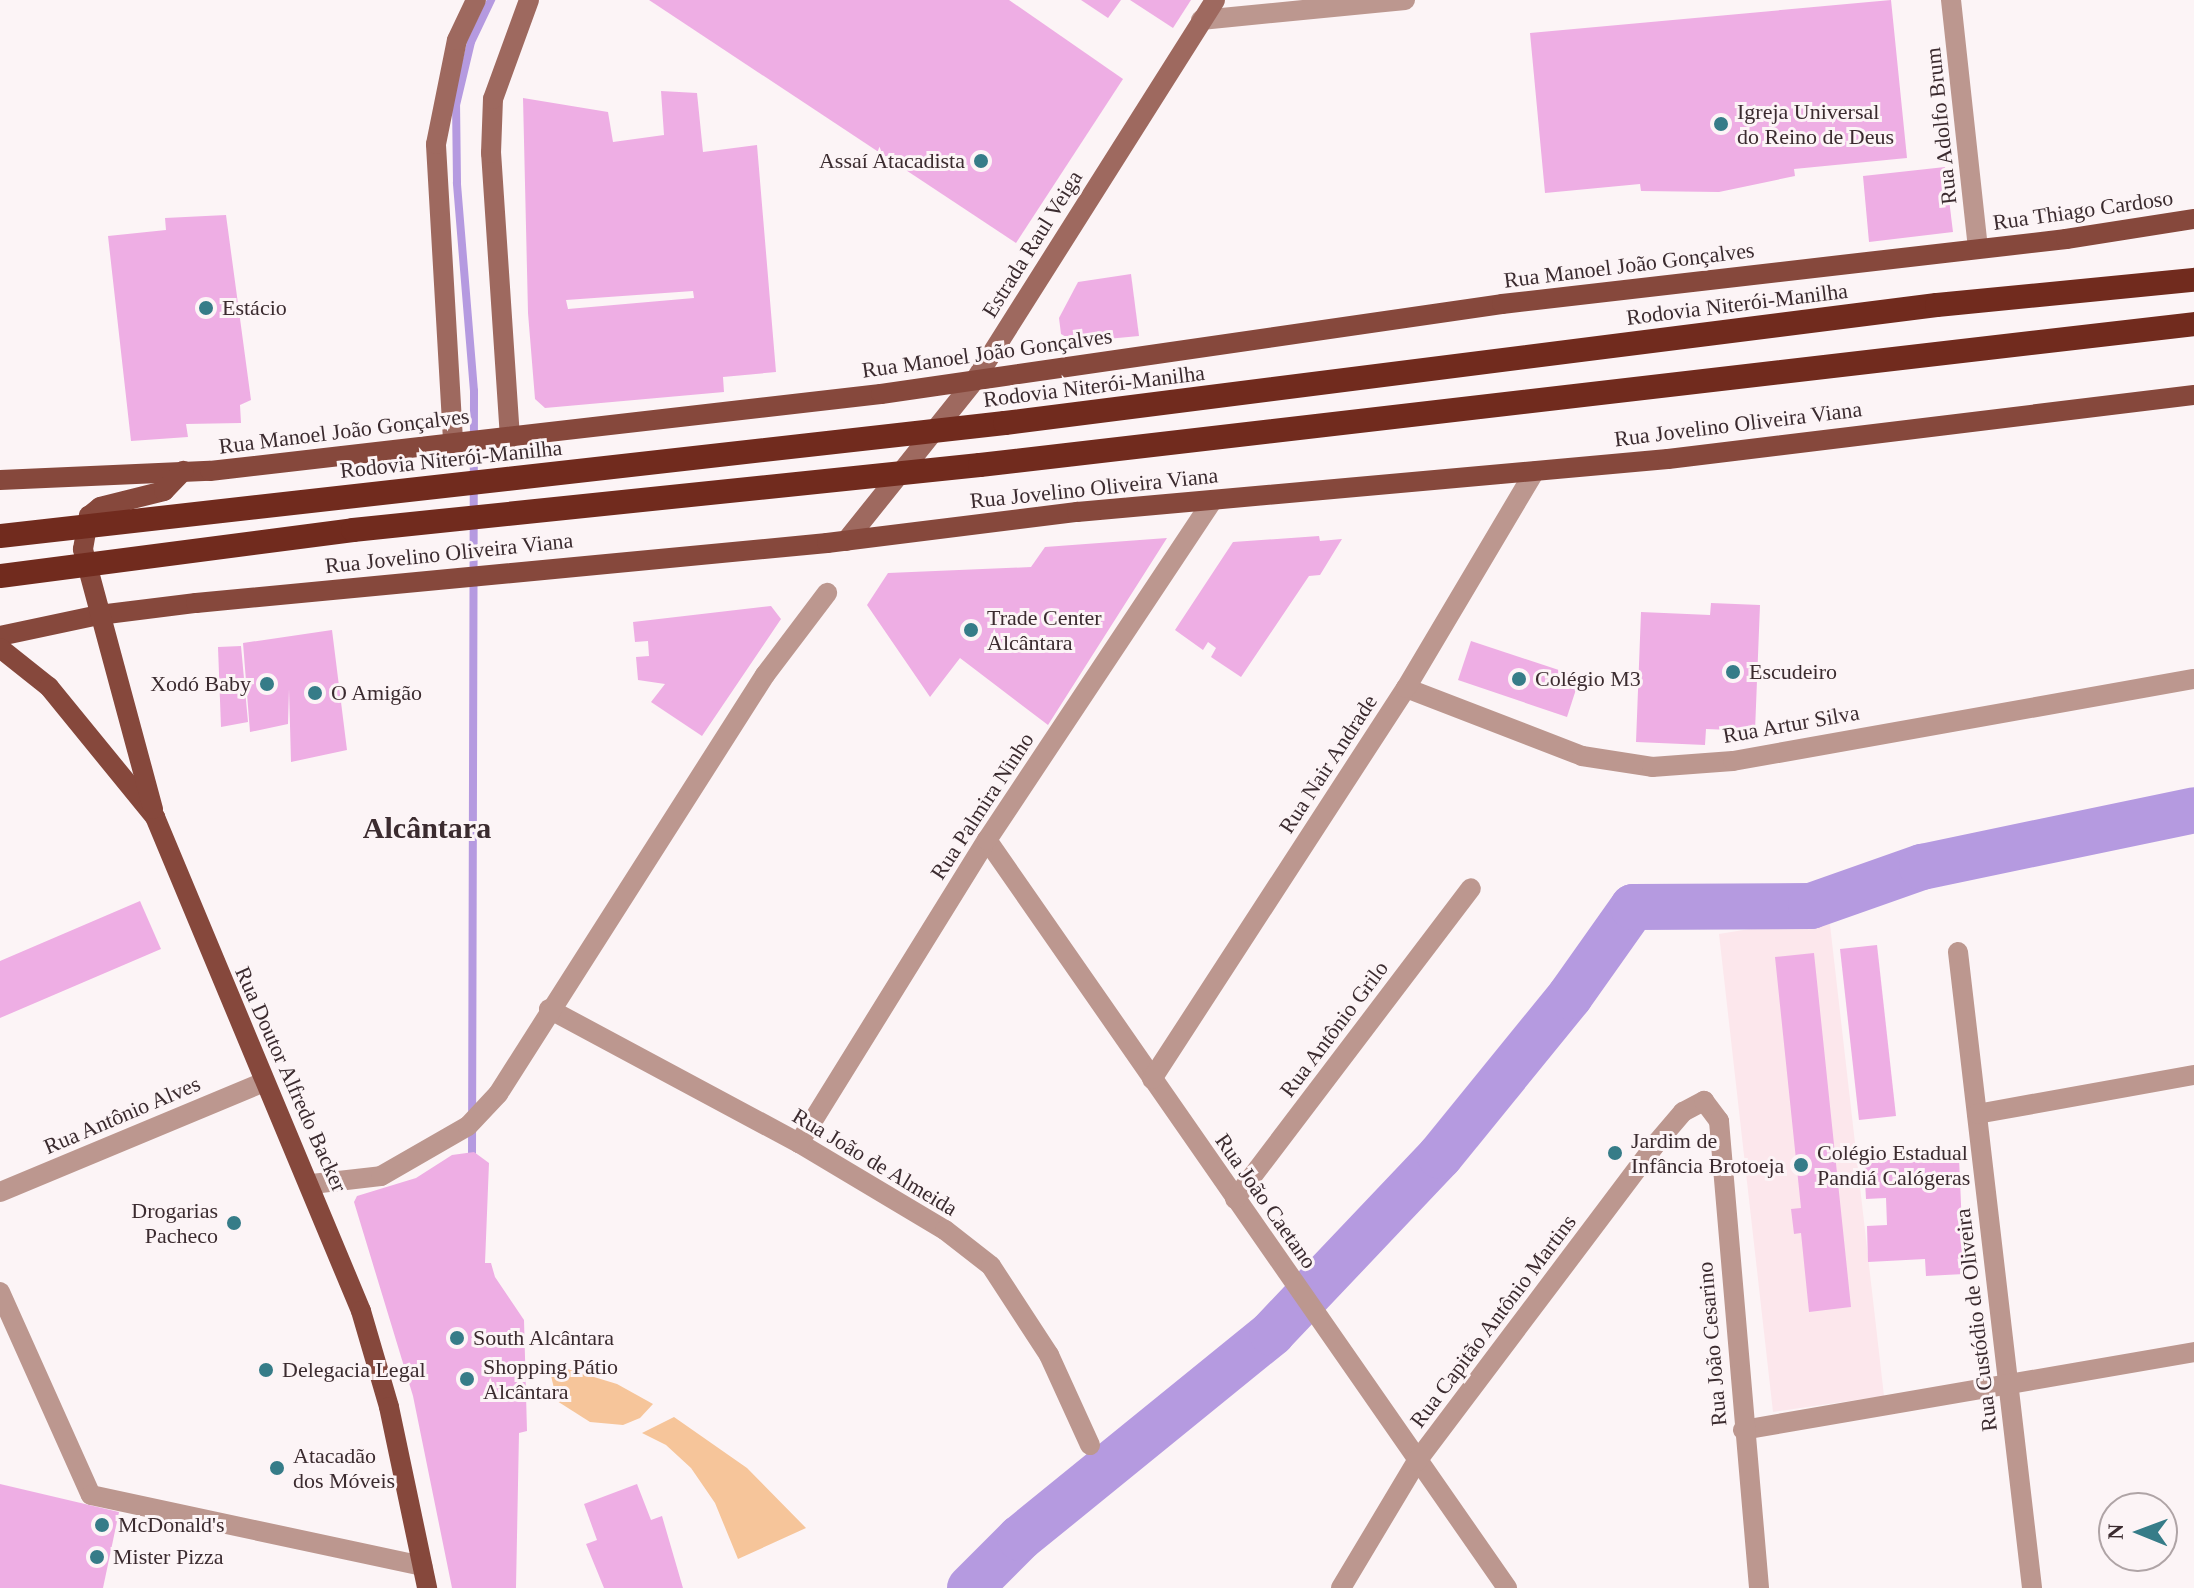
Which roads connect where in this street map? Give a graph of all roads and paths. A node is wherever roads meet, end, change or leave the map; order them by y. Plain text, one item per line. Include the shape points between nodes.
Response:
1 (476, 0) edge
2 (529, 0) edge
3 (1215, 0) edge
4 (1405, 0) edge
5 (1951, 0) edge
6 (1201, 20) junction
7 (2194, 219) edge
8 (1978, 248) junction
9 (2194, 280) edge
10 (2194, 324) edge
11 (975, 380) junction
12 (2194, 395) edge
13 (504, 438) junction
14 (458, 440) junction
15 (183, 471) junction
16 (1535, 471) junction
17 (0, 480) edge
18 (1213, 500) junction
19 (2, 535) edge
20 (846, 541) junction
21 (5, 576) edge
22 (827, 593) dead end
23 (99, 615) junction
24 (0, 636) edge
25 (0, 648) edge
26 (2194, 679) edge
27 (1406, 688) junction
28 (155, 817) junction
29 (987, 840) junction
30 (1471, 888) dead end
31 (1958, 952) dead end
32 (549, 1009) junction
33 (2194, 1075) edge
34 (1152, 1079) junction
35 (262, 1083) junction
36 (1704, 1101) joint
37 (1977, 1114) junction
38 (799, 1143) junction
39 (312, 1184) junction
40 (0, 1192) edge
41 (1235, 1199) junction
42 (0, 1292) edge
43 (2194, 1352) edge
44 (2008, 1386) junction
45 (1743, 1430) junction
46 (1090, 1445) dead end
47 (1417, 1461) junction
48 (422, 1566) junction
49 (427, 1588) edge
50 (1341, 1588) edge
51 (1507, 1588) edge
52 (1759, 1588) edge
53 (2032, 1588) edge

1 - 14 street via 457,40 436,144
2 - 13 street via 493,99
3 - 6 street, Estrada Raul Veiga
4 - 6 street
5 - 8 street, Rua Adolfo Brum
6 - 11 street, Estrada Raul Veiga
7 - 8 main road, Rua Thiago Cardoso
8 - 11 main road, Rua Manoel João Gonçalves via 1502,304
9 - 19 highway, Rodovia Niterói-Manilha via 1937,305 1005,423
10 - 21 highway via 980,465 353,530
11 - 13 main road, Rua Manoel João Gonçalves
11 - 20 street, Estrada Raul Veiga
12 - 16 main road, Rua Jovelino Oliveira Viana
13 - 14 main road, Rua Manoel João Gonçalves
14 - 15 main road, Rua Manoel João Gonçalves
15 - 17 main road, Rua Manoel João Gonçalves
15 - 23 main road via 164,491 124,498 89,516 83,549
16 - 18 main road, Rua Jovelino Oliveira Viana
16 - 27 street, Rua Nair Andrade
18 - 20 main road, Rua Jovelino Oliveira Viana
18 - 29 street, Rua Palmira Ninho
20 - 23 main road, Rua Jovelino Oliveira Viana
22 - 32 street via 765,675
23 - 24 main road, Rua Jovelino Oliveira Viana
23 - 28 main road
25 - 28 main road, Rua Doutor Alfredo Backer via 49,687
26 - 27 street, Rua Artur Silva via 1733,761 1652,767 1582,756
27 - 34 street, Rua Nair Andrade
28 - 35 main road, Rua Doutor Alfredo Backer
29 - 34 street, Rua João Caetano
29 - 38 street, Rua Palmira Ninho
30 - 41 street, Rua Antônio Grilo
31 - 37 street, Rua Custódio de Oliveira
32 - 38 street, Rua João de Almeida
32 - 39 street via 498,1094 468,1126 381,1176
33 - 37 street
34 - 41 street, Rua João Caetano
35 - 39 main road, Rua Doutor Alfredo Backer
35 - 40 street, Rua Antônio Alves
36 - 45 street, Rua João Cesarino via 1719,1121
36 - 47 street, Rua Capitão Antônio Martins via 1683,1112 1654,1146
37 - 44 street, Rua Custódio de Oliveira
38 - 46 street, Rua João de Almeida via 945,1230 991,1266 1049,1355
39 - 48 main road, Rua Doutor Alfredo Backer via 361,1311 389,1407
41 - 47 street, Rua João Caetano
42 - 48 street via 91,1495
43 - 44 street
44 - 45 street
44 - 53 street, Rua Custódio de Oliveira
45 - 52 street, Rua João Cesarino
47 - 50 street, Rua Capitão Antônio Martins
47 - 51 street, Rua João Caetano
48 - 49 main road, Rua Doutor Alfredo Backer

